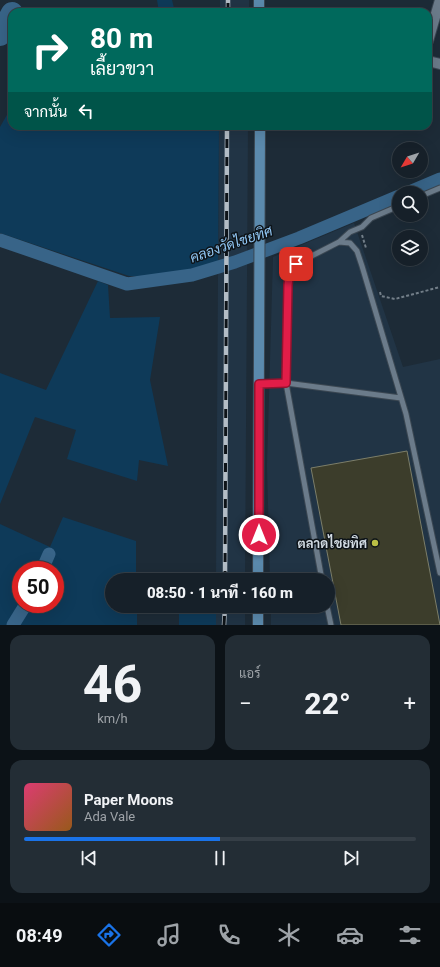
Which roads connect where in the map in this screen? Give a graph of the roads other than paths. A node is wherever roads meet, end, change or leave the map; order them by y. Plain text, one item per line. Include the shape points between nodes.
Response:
1 (440, 0) edge
2 (432, 27) edge
3 (260, 130) edge
4 (440, 188) edge
5 (428, 193) edge
6 (392, 209) edge
7 (339, 242) junction
8 (286, 383) junction
9 (259, 384) junction
10 (401, 398) junction
11 (258, 573) edge
12 (321, 573) edge
13 (440, 573) edge
14 (258, 613) edge
15 (328, 613) edge
16 (258, 625) edge
17 (331, 625) edge

1 - 2 street
3 - 9 main road
4 - 5 lane
6 - 7 lane via 371,218
7 - 8 lane via 296,264 290,270
7 - 10 lane via 350,243 357,251
8 - 9 lane
8 - 10 lane
8 - 12 lane
9 - 11 main road
10 - 13 lane
14 - 16 main road
15 - 17 lane

